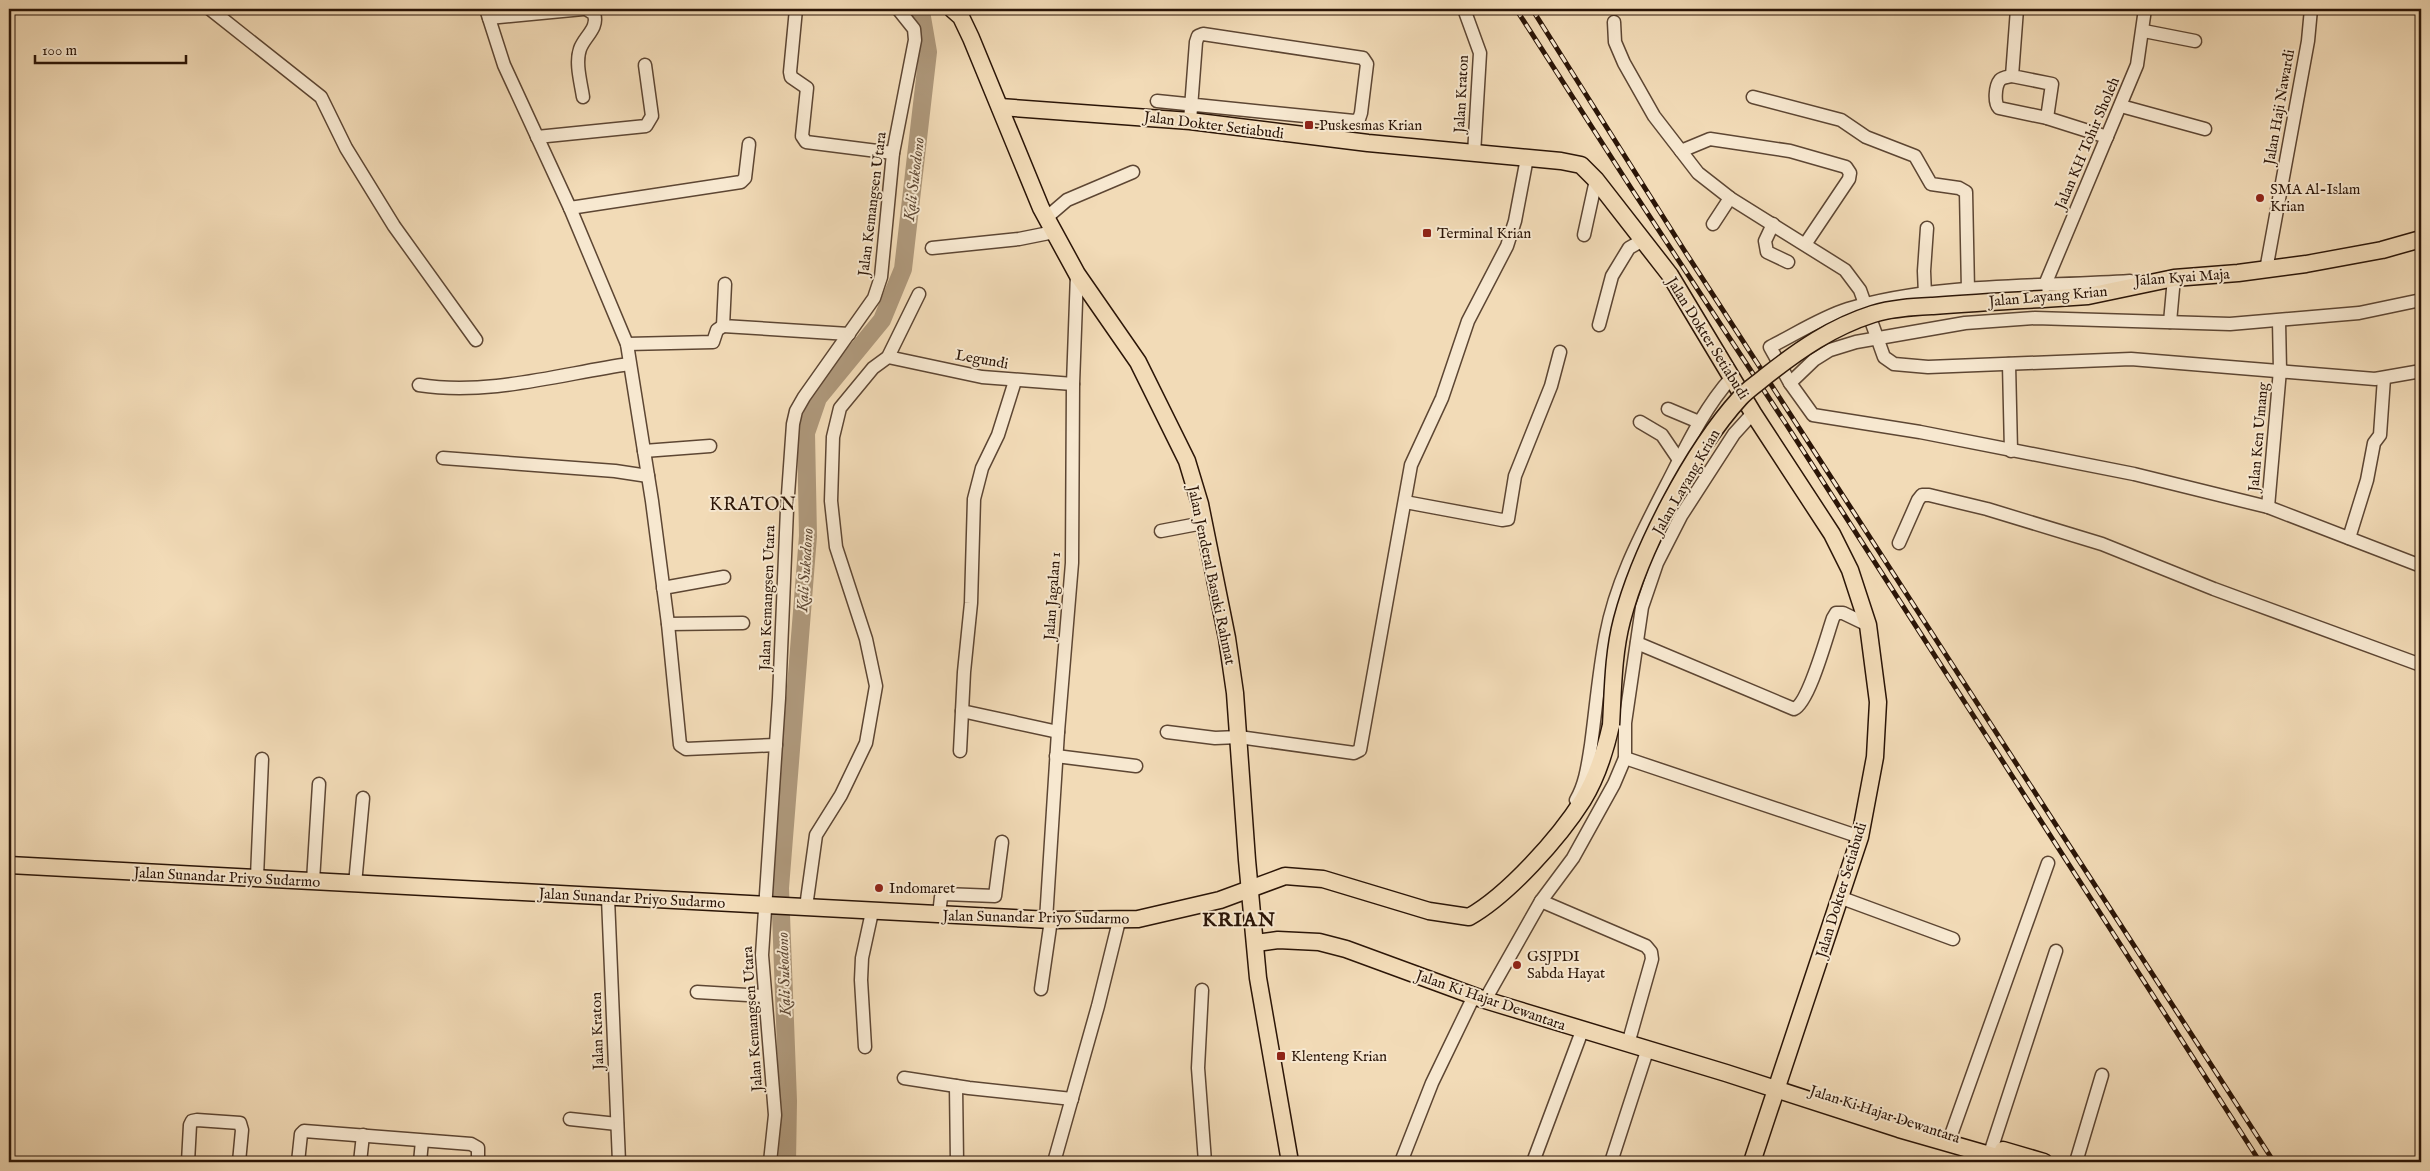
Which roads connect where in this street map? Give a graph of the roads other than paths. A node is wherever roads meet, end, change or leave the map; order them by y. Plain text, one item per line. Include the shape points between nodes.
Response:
1 (210, 9) edge
2 (585, 9) edge
3 (796, 9) edge
4 (898, 9) edge
5 (1464, 9) edge
6 (2017, 9) edge
7 (2145, 9) edge
8 (2312, 9) edge
9 (960, 12) edge
10 (487, 13) edge
11 (1614, 22) dead end
12 (2144, 31) junction
13 (2195, 40) dead end
14 (645, 65) dead end
15 (2012, 76) junction
16 (583, 97) dead end
17 (1753, 97) dead end
18 (1157, 101) dead end
19 (2121, 106) junction
20 (1000, 107) junction
21 (1191, 112) junction
22 (2046, 118) junction
23 (2205, 129) dead end
24 (537, 137) junction
25 (2107, 138) junction
26 (748, 144) dead end
27 (1681, 151) junction
28 (893, 153) junction
29 (1474, 154) junction
30 (1527, 158) junction
31 (1133, 172) dead end
32 (1596, 180) junction
33 (1730, 198) junction
34 (570, 208) junction
35 (1713, 224) dead end
36 (1773, 224) junction
37 (1050, 225) junction
38 (1927, 228) dead end
39 (1584, 235) dead end
40 (2421, 239) edge
41 (1643, 240) junction
42 (1806, 243) junction
43 (932, 248) dead end
44 (1788, 262) dead end
45 (2266, 270) junction
46 (1077, 274) junction
47 (2174, 281) junction
48 (725, 284) dead end
49 (1968, 290) junction
50 (2043, 293) junction
51 (919, 294) dead end
52 (1925, 295) junction
53 (2421, 300) edge
54 (1868, 308) junction
55 (2171, 319) junction
56 (2279, 321) junction
57 (1599, 325) dead end
58 (723, 326) junction
59 (1875, 333) junction
60 (849, 334) junction
61 (476, 340) dead end
62 (627, 344) junction
63 (1560, 352) dead end
64 (888, 357) junction
65 (630, 364) junction
66 (2009, 364) junction
67 (2280, 370) junction
68 (2421, 371) edge
69 (2384, 378) junction
70 (1016, 381) junction
71 (1789, 381) junction
72 (1735, 383) junction
73 (1073, 384) junction
74 (420, 385) dead end
75 (1668, 409) dead end
76 (1752, 411) junction
77 (1640, 422) dead end
78 (1700, 422) junction
79 (710, 446) dead end
80 (644, 451) junction
81 (2012, 451) junction
82 (443, 458) dead end
83 (1679, 460) junction
84 (648, 476) junction
85 (1405, 502) junction
86 (2268, 507) junction
87 (1204, 523) junction
88 (1161, 531) dead end
89 (2349, 538) junction
90 (1899, 543) dead end
91 (1632, 551) junction
92 (1652, 560) junction
93 (2421, 566) edge
94 (724, 578) dead end
95 (663, 588) junction
96 (743, 622) dead end
97 (668, 624) junction
98 (1868, 625) junction
99 (1637, 643) junction
100 (2421, 665) edge
101 (962, 711) junction
102 (1058, 732) junction
103 (1167, 732) dead end
104 (1239, 737) junction
105 (776, 745) junction
106 (960, 751) dead end
107 (1056, 756) junction
108 (1624, 758) junction
109 (262, 759) dead end
110 (1136, 766) dead end
111 (319, 784) dead end
112 (363, 798) dead end
113 (1556, 834) junction
114 (1860, 837) junction
115 (1002, 842) dead end
116 (2048, 862) dead end
117 (9, 865) edge
118 (257, 877) junction
119 (314, 881) junction
120 (356, 884) junction
121 (1251, 889) junction
122 (1839, 897) junction
123 (608, 898) junction
124 (1541, 902) junction
125 (770, 905) junction
126 (803, 906) junction
127 (872, 912) junction
128 (939, 915) junction
129 (1049, 920) junction
130 (1119, 921) junction
131 (1952, 939) dead end
132 (1256, 942) junction
133 (2056, 951) dead end
134 (1041, 989) dead end
135 (1202, 990) dead end
136 (697, 992) dead end
137 (764, 996) junction
138 (1480, 998) junction
139 (1582, 1031) junction
140 (1628, 1044) junction
141 (865, 1047) dead end
142 (1647, 1051) junction
143 (2102, 1074) dead end
144 (904, 1078) dead end
145 (1777, 1084) junction
146 (956, 1086) junction
147 (1072, 1100) junction
148 (570, 1119) dead end
149 (617, 1124) junction
150 (362, 1135) junction
151 (1951, 1135) junction
152 (422, 1141) junction
153 (1992, 1147) junction
154 (188, 1162) edge
155 (240, 1162) edge
156 (298, 1162) edge
157 (360, 1162) edge
158 (420, 1162) edge
159 (478, 1162) edge
160 (619, 1162) edge
161 (770, 1162) edge
162 (957, 1162) edge
163 (1054, 1162) edge
164 (1205, 1162) edge
165 (1290, 1162) edge
166 (1401, 1162) edge
167 (1533, 1162) edge
168 (1611, 1162) edge
169 (1752, 1162) edge
170 (2014, 1162) edge
171 (2044, 1162) edge
172 (2076, 1162) edge

1 - 61 street via 321,97 346,148 394,226
2 - 10 street
2 - 16 street via 596,18 580,50
3 - 28 street via 790,72 791,77 807,88 802,136 806,142
4 - 28 street, Jalan Kemangsen Utara via 914,29 915,40
5 - 29 street, Jalan Kraton via 1480,53
6 - 15 street
7 - 12 street, Jalan KH Tohir Sholeh
8 - 45 street, Jalan Haji Nawardi
9 - 20 main road, Jalan Jenderal Basuki Rahmat
10 - 24 street via 504,65
11 - 27 street via 1615,42 1624,63 1654,116
12 - 13 street
12 - 19 street, Jalan KH Tohir Sholeh via 2137,65
14 - 24 street via 652,116 646,126
15 - 22 street via 2052,84
15 - 22 street via 1999,82 1996,106
17 - 49 street via 1841,120 1870,139 1915,156 1930,184 1966,192
18 - 21 street
19 - 23 street
19 - 25 street, Jalan KH Tohir Sholeh
20 - 21 main road, Jalan Dokter Setiabudi
20 - 37 main road, Jalan Jenderal Basuki Rahmat
21 - 21 street via 1354,121 1361,113 1368,64 1363,58 1203,34 1196,42
21 - 29 main road, Jalan Dokter Setiabudi
22 - 25 street
24 - 34 street
25 - 50 street, Jalan KH Tohir Sholeh
26 - 34 street via 745,178 741,182
27 - 33 street via 1698,173
27 - 42 street via 1710,139 1790,151 1846,167 1850,172 1849,179
28 - 60 street, Jalan Kemangsen Utara via 881,277 874,298
29 - 30 main road, Jalan Dokter Setiabudi
30 - 32 main road, Jalan Dokter Setiabudi via 1581,165
30 - 85 street via 1507,246 1468,321 1442,398 1412,465
31 - 37 street via 1067,200
32 - 39 street
32 - 41 main road, Jalan Dokter Setiabudi
33 - 35 street
33 - 36 street
34 - 62 street
36 - 42 street
36 - 44 street via 1765,241 1767,252
37 - 43 street via 1019,239
37 - 46 main road, Jalan Jenderal Basuki Rahmat
38 - 52 street
40 - 45 main road, Jalan Kyai Maja via 2368,253
41 - 57 street via 1629,248 1612,276
41 - 72 main road, Jalan Dokter Setiabudi via 1670,275
42 - 54 street via 1845,270
45 - 47 main road, Jalan Kyai Maja
46 - 73 street, Jalan Jagalan 1
46 - 87 main road, Jalan Jenderal Basuki Rahmat via 1138,362 1156,396 1187,461
47 - 50 main road, Jalan Layang Krian via 2088,296
47 - 55 street
48 - 58 street
49 - 50 street
49 - 52 street
50 - 113 main road, Jalan Layang Krian, bridge via 1875,314 1840,326 1800,349 1741,397 1689,469 1638,569 1621,622 1611,725 1605,752 1583,800
51 - 64 street
52 - 54 street
53 - 56 street via 2359,312
54 - 59 street
54 - 71 street via 1845,310 1770,347
55 - 56 street via 2230,324
55 - 59 street via 2035,318
56 - 67 street, Jalan Ken Umang
58 - 60 street
58 - 62 street via 717,330 713,342
59 - 66 street via 1884,357 1894,364 1928,367
59 - 71 street via 1830,350
60 - 105 street, Jalan Kemangsen Utara via 804,397 793,424
62 - 65 street
63 - 85 street via 1551,386 1515,476 1508,519
64 - 70 street, Legundi
64 - 126 street via 873,368 840,408 833,437 831,501 836,547 866,639 876,686 866,744 816,835
65 - 74 street via 502,386 448,390
65 - 80 street
66 - 67 street via 2132,360
66 - 81 street
67 - 69 street
67 - 86 street, Jalan Ken Umang
68 - 69 street
69 - 89 street via 2380,435 2374,443
70 - 73 street, Legundi
70 - 101 street via 998,435 982,468 974,499 971,603
71 - 81 street via 1813,414
72 - 76 main road, Jalan Dokter Setiabudi
72 - 78 street via 1719,392
73 - 102 street, Jalan Jagalan 1 via 1072,563
75 - 78 street
76 - 92 street
76 - 98 main road, Jalan Dokter Setiabudi via 1832,534 1850,570
77 - 83 street via 1662,435
78 - 83 street
79 - 80 street
80 - 84 street
81 - 86 street via 2134,474
82 - 84 street
83 - 91 street
84 - 95 street
85 - 104 street via 1359,752
86 - 89 street
87 - 88 street
87 - 104 main road, Jalan Jenderal Basuki Rahmat via 1228,638
89 - 93 street
90 - 100 street via 1918,500 1922,495 1929,495 2102,544
91 - 92 street
91 - 113 street via 1606,635 1586,774 1580,794
92 - 99 street
94 - 95 street
95 - 97 street
96 - 97 street
97 - 105 street via 678,740 682,747
98 - 99 street via 1836,613 1806,694 1794,709
98 - 114 main road, Jalan Dokter Setiabudi via 1878,702 1875,757
99 - 108 street via 1625,723
101 - 102 street
101 - 106 street
102 - 107 street, Jalan Jagalan 1
103 - 104 street via 1215,738
104 - 121 main road, Jalan Jenderal Basuki Rahmat
105 - 125 street, Jalan Kemangsen Utara
107 - 110 street
107 - 129 street, Jalan Jagalan 1
108 - 114 street
108 - 124 street via 1614,784 1573,858
109 - 118 street
111 - 119 street
112 - 120 street
113 - 121 main road, Jalan Sunandar Priyo Sudarmo via 1499,897 1469,917 1429,911 1313,877 1285,876
114 - 122 main road, Jalan Dokter Setiabudi
115 - 128 street via 994,896 944,894
116 - 151 street
117 - 118 main road, Jalan Sunandar Priyo Sudarmo
118 - 119 main road, Jalan Sunandar Priyo Sudarmo
119 - 120 main road, Jalan Sunandar Priyo Sudarmo
120 - 123 main road, Jalan Sunandar Priyo Sudarmo
121 - 130 main road, Jalan Sunandar Priyo Sudarmo via 1172,913
121 - 132 main road, Jalan Jenderal Basuki Rahmat
122 - 131 street
122 - 145 main road, Jalan Dokter Setiabudi
123 - 125 main road, Jalan Sunandar Priyo Sudarmo
123 - 149 street, Jalan Kraton
124 - 138 street
124 - 140 street via 1646,946 1651,952 1652,959
125 - 126 main road, Jalan Sunandar Priyo Sudarmo
125 - 137 street, Jalan Kemangsen Utara via 762,955
126 - 127 main road, Jalan Sunandar Priyo Sudarmo
127 - 128 main road, Jalan Sunandar Priyo Sudarmo
127 - 141 street via 862,958
128 - 129 main road, Jalan Sunandar Priyo Sudarmo
129 - 130 main road, Jalan Sunandar Priyo Sudarmo
129 - 134 street, Jalan Jagalan 1
130 - 147 street
132 - 138 main road, Jalan Ki Hajar Dewantara via 1319,942
132 - 165 main road, Jalan Jenderal Basuki Rahmat via 1258,978
133 - 153 street
135 - 164 street via 1198,1068
136 - 137 street
137 - 161 street, Jalan Kemangsen Utara via 775,1114
138 - 139 main road, Jalan Ki Hajar Dewantara
138 - 166 street via 1432,1083
139 - 140 main road, Jalan Ki Hajar Dewantara
139 - 167 street
140 - 142 main road, Jalan Ki Hajar Dewantara
142 - 145 main road, Jalan Ki Hajar Dewantara via 1726,1073 1743,1070
142 - 168 street
143 - 172 street
144 - 146 street
145 - 151 main road, Jalan Ki Hajar Dewantara
145 - 169 main road, Jalan Dokter Setiabudi
145 - 170 main road, Jalan Ki Hajar Dewantara via 1899,1129
146 - 147 street
146 - 162 street
147 - 163 street
148 - 149 street
149 - 160 street, Jalan Kraton
150 - 152 street
150 - 156 street via 304,1131
150 - 157 street
151 - 153 main road, Jalan Ki Hajar Dewantara
152 - 158 street
152 - 159 street via 471,1144 478,1148
153 - 171 main road, Jalan Ki Hajar Dewantara
154 - 155 street via 190,1125 197,1120 240,1123

